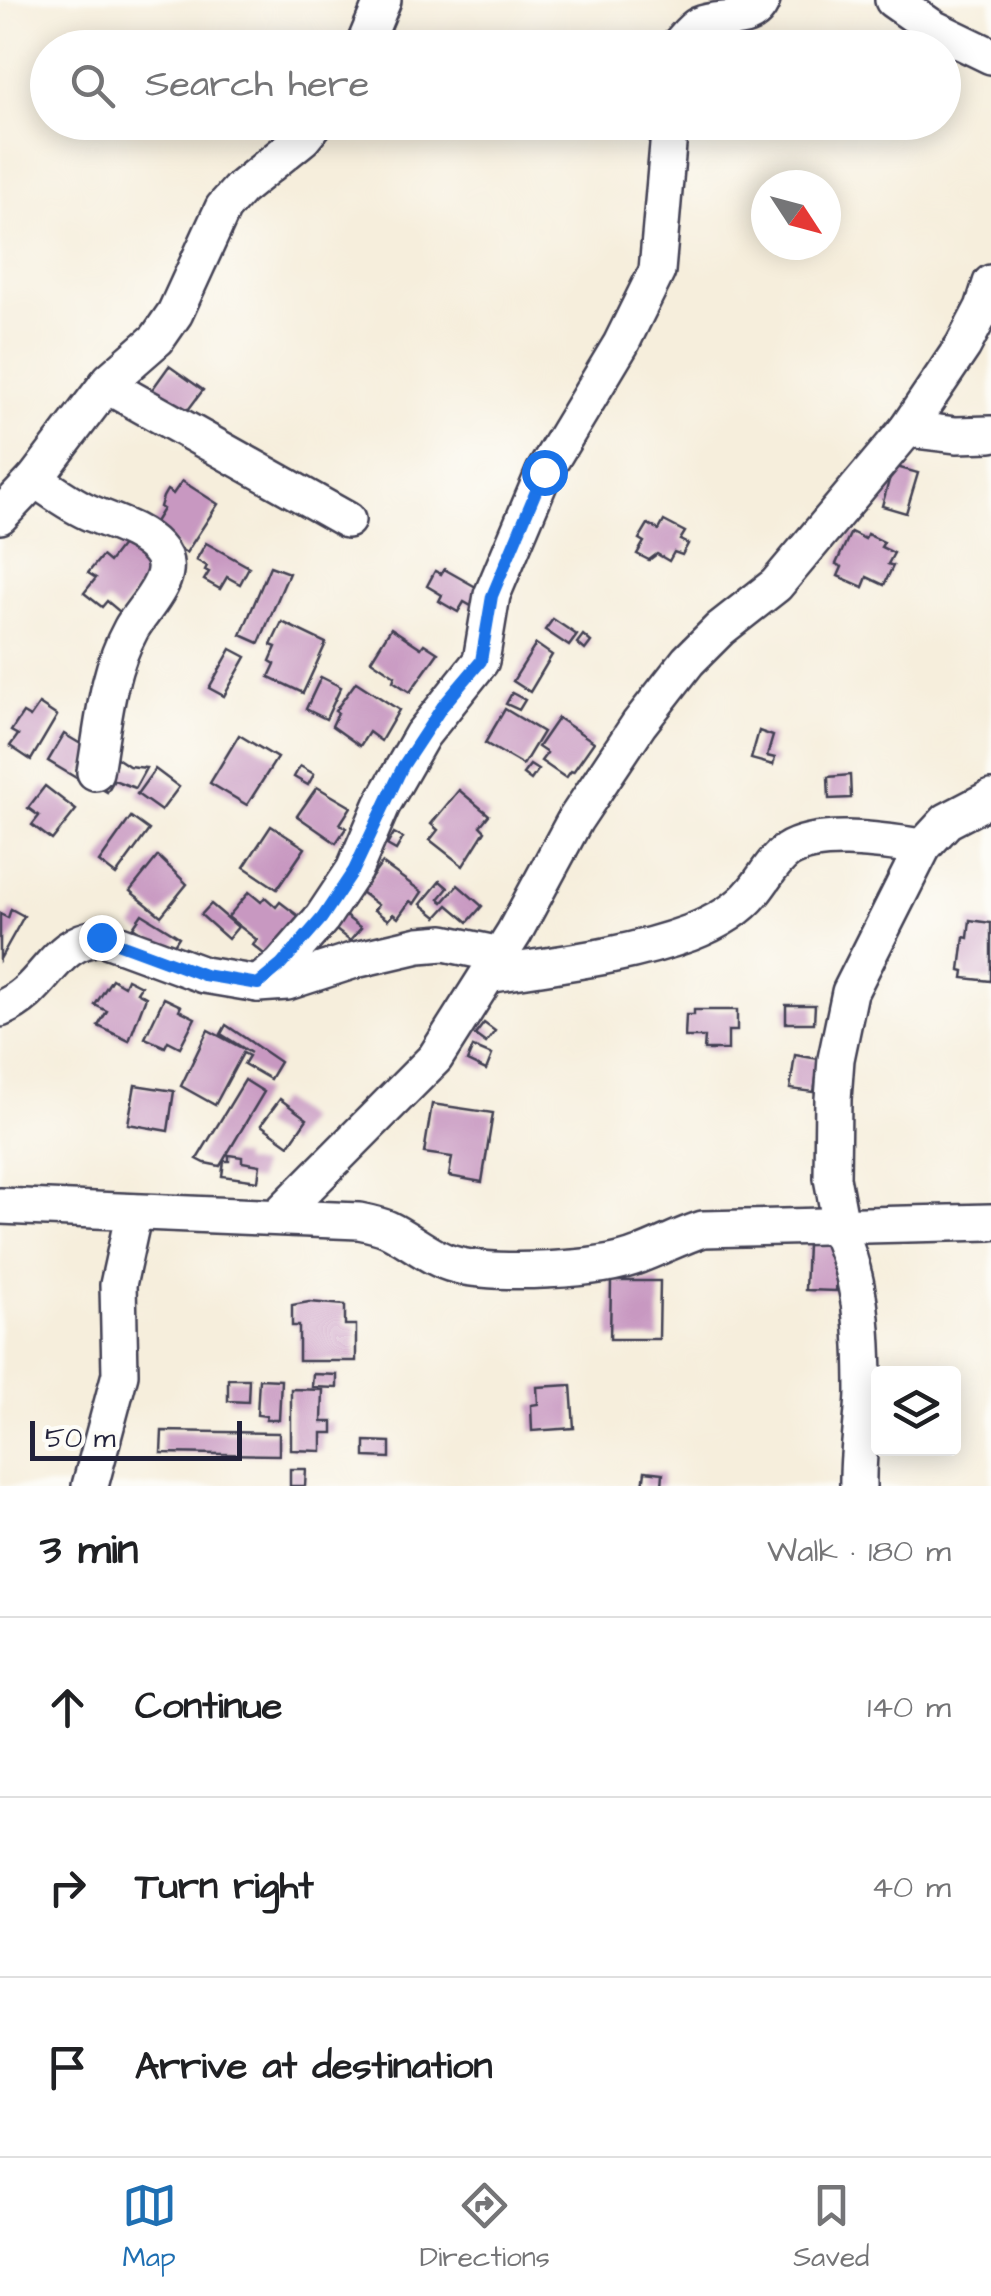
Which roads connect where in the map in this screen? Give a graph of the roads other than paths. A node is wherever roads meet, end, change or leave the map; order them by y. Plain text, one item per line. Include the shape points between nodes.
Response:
1 (383, 0) edge
2 (762, 0) edge
3 (893, 0) edge
4 (370, 30) edge
5 (693, 30) edge
6 (937, 30) edge
7 (961, 42) edge
8 (991, 56) edge
9 (301, 140) edge
10 (668, 140) edge
11 (991, 283) edge
12 (106, 385) junction
13 (908, 428) junction
14 (991, 434) edge
15 (35, 480) junction
16 (0, 516) edge
17 (347, 520) dead end
18 (95, 772) dead end
19 (991, 798) edge
20 (923, 847) junction
21 (494, 965) junction
22 (258, 984) junction
23 (0, 1009) edge
24 (0, 1206) edge
25 (134, 1212) junction
26 (277, 1218) junction
27 (991, 1222) edge
28 (839, 1226) junction
29 (852, 1478) edge
30 (85, 1484) edge

1 - 4 street
2 - 5 street via 749,16
3 - 6 street
7 - 8 street
9 - 12 street via 224,208 175,312 157,339
10 - 22 street via 657,271 544,472 492,596 481,661 403,766 354,870 322,918
11 - 13 street via 963,346
12 - 15 street
12 - 17 street
13 - 14 street
13 - 21 street via 776,584 688,661 639,724 575,820
15 - 16 street
15 - 18 street via 130,530 158,548 164,561 164,580 114,668
19 - 20 street via 948,821
20 - 21 street via 862,840 798,846 727,916 691,932 616,955
20 - 28 street via 850,992 833,1099
21 - 22 street via 444,942
21 - 26 street via 435,1058
22 - 23 street via 204,975 101,937 66,949 32,991
24 - 25 street
25 - 26 street
25 - 30 street via 118,1284 120,1374
26 - 28 street via 359,1221 456,1265 504,1270 621,1261 703,1229
27 - 28 street
28 - 29 street via 862,1325 864,1396

